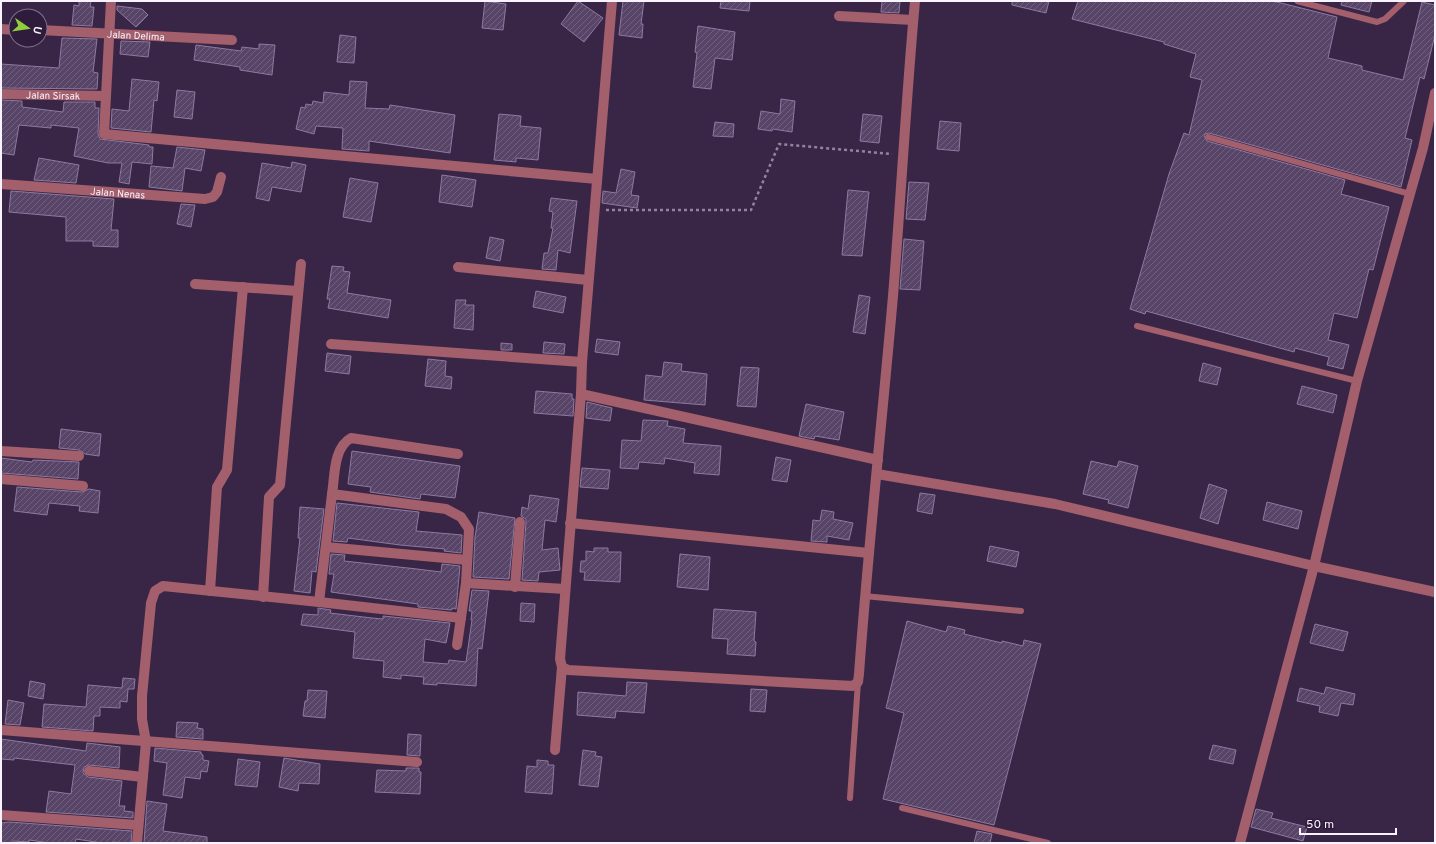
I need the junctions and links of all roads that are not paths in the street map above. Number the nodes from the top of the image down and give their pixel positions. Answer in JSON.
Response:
{"nodes":[{"id":1,"x":111,"y":1,"type":"edge"},
{"id":2,"x":612,"y":1,"type":"edge"},
{"id":3,"x":915,"y":1,"type":"edge"},
{"id":4,"x":1297,"y":1,"type":"edge"},
{"id":5,"x":1404,"y":1,"type":"edge"},
{"id":6,"x":839,"y":16,"type":"dead end"},
{"id":7,"x":913,"y":20,"type":"junction"},
{"id":8,"x":48,"y":30,"type":"edge"},
{"id":9,"x":108,"y":33,"type":"junction"},
{"id":10,"x":232,"y":40,"type":"dead end"},
{"id":11,"x":1435,"y":93,"type":"edge"},
{"id":12,"x":1,"y":94,"type":"edge"},
{"id":13,"x":106,"y":96,"type":"junction"},
{"id":14,"x":1208,"y":136,"type":"dead end"},
{"id":15,"x":220,"y":177,"type":"dead end"},
{"id":16,"x":597,"y":179,"type":"junction"},
{"id":17,"x":1,"y":184,"type":"edge"},
{"id":18,"x":1410,"y":194,"type":"junction"},
{"id":19,"x":301,"y":264,"type":"dead end"},
{"id":20,"x":458,"y":266,"type":"dead end"},
{"id":21,"x":588,"y":280,"type":"junction"},
{"id":22,"x":196,"y":284,"type":"dead end"},
{"id":23,"x":243,"y":287,"type":"junction"},
{"id":24,"x":298,"y":291,"type":"junction"},
{"id":25,"x":1137,"y":326,"type":"dead end"},
{"id":26,"x":331,"y":344,"type":"dead end"},
{"id":27,"x":582,"y":362,"type":"junction"},
{"id":28,"x":1357,"y":381,"type":"junction"},
{"id":29,"x":581,"y":394,"type":"junction"},
{"id":30,"x":1,"y":451,"type":"edge"},
{"id":31,"x":458,"y":454,"type":"dead end"},
{"id":32,"x":79,"y":456,"type":"dead end"},
{"id":33,"x":878,"y":460,"type":"junction"},
{"id":34,"x":877,"y":474,"type":"junction"},
{"id":35,"x":1,"y":479,"type":"edge"},
{"id":36,"x":83,"y":486,"type":"dead end"},
{"id":37,"x":332,"y":494,"type":"junction"},
{"id":38,"x":520,"y":522,"type":"dead end"},
{"id":39,"x":570,"y":523,"type":"junction"},
{"id":40,"x":326,"y":547,"type":"junction"},
{"id":41,"x":869,"y":553,"type":"junction"},
{"id":42,"x":467,"y":560,"type":"junction"},
{"id":43,"x":1314,"y":566,"type":"junction"},
{"id":44,"x":466,"y":583,"type":"junction"},
{"id":45,"x":515,"y":587,"type":"junction"},
{"id":46,"x":565,"y":589,"type":"junction"},
{"id":47,"x":210,"y":591,"type":"junction"},
{"id":48,"x":1435,"y":592,"type":"edge"},
{"id":49,"x":864,"y":596,"type":"junction"},
{"id":50,"x":263,"y":597,"type":"junction"},
{"id":51,"x":319,"y":602,"type":"junction"},
{"id":52,"x":1021,"y":611,"type":"dead end"},
{"id":53,"x":461,"y":618,"type":"junction"},
{"id":54,"x":457,"y":645,"type":"dead end"},
{"id":55,"x":562,"y":667,"type":"junction"},
{"id":56,"x":858,"y":682,"type":"junction"},
{"id":57,"x":1,"y":730,"type":"edge"},
{"id":58,"x":146,"y":742,"type":"junction"},
{"id":59,"x":555,"y":750,"type":"dead end"},
{"id":60,"x":417,"y":762,"type":"dead end"},
{"id":61,"x":88,"y":771,"type":"dead end"},
{"id":62,"x":143,"y":777,"type":"junction"},
{"id":63,"x":850,"y":798,"type":"dead end"},
{"id":64,"x":902,"y":808,"type":"dead end"},
{"id":65,"x":1,"y":815,"type":"edge"},
{"id":66,"x":137,"y":825,"type":"junction"},
{"id":67,"x":137,"y":843,"type":"edge"},
{"id":68,"x":1048,"y":843,"type":"edge"},
{"id":69,"x":1240,"y":843,"type":"edge"}],
"edges":[{"from":1,"to":9,"type":"street"},
{"from":2,"to":16,"type":"street"},
{"from":3,"to":7,"type":"street"},
{"from":4,"to":5,"type":"lane"},
{"from":6,"to":7,"type":"street"},
{"from":7,"to":33,"type":"street"},
{"from":8,"to":9,"type":"street","name":"Jalan Delima"},
{"from":9,"to":10,"type":"street","name":"Jalan Delima"},
{"from":9,"to":13,"type":"street"},
{"from":11,"to":18,"type":"street"},
{"from":12,"to":13,"type":"street","name":"Jalan Sirsak"},
{"from":13,"to":16,"type":"street"},
{"from":14,"to":18,"type":"lane"},
{"from":15,"to":17,"type":"street","name":"Jalan Nenas"},
{"from":16,"to":21,"type":"street"},
{"from":18,"to":28,"type":"street"},
{"from":19,"to":24,"type":"street"},
{"from":20,"to":21,"type":"street"},
{"from":21,"to":27,"type":"street"},
{"from":22,"to":23,"type":"street"},
{"from":23,"to":24,"type":"street"},
{"from":23,"to":47,"type":"street"},
{"from":24,"to":50,"type":"street"},
{"from":25,"to":28,"type":"lane"},
{"from":26,"to":27,"type":"street"},
{"from":27,"to":29,"type":"street"},
{"from":28,"to":43,"type":"street"},
{"from":29,"to":33,"type":"street"},
{"from":29,"to":39,"type":"street"},
{"from":30,"to":32,"type":"street"},
{"from":31,"to":37,"type":"street"},
{"from":33,"to":34,"type":"street"},
{"from":34,"to":41,"type":"street"},
{"from":34,"to":43,"type":"street"},
{"from":35,"to":36,"type":"street"},
{"from":37,"to":40,"type":"street"},
{"from":37,"to":42,"type":"street"},
{"from":38,"to":45,"type":"street"},
{"from":39,"to":41,"type":"street"},
{"from":39,"to":46,"type":"street"},
{"from":40,"to":42,"type":"street"},
{"from":40,"to":51,"type":"street"},
{"from":41,"to":49,"type":"street"},
{"from":42,"to":44,"type":"street"},
{"from":43,"to":48,"type":"street"},
{"from":43,"to":69,"type":"street"},
{"from":44,"to":45,"type":"street"},
{"from":44,"to":53,"type":"street"},
{"from":45,"to":46,"type":"street"},
{"from":46,"to":55,"type":"street"},
{"from":47,"to":50,"type":"street"},
{"from":47,"to":58,"type":"street"},
{"from":49,"to":52,"type":"lane"},
{"from":49,"to":56,"type":"street"},
{"from":50,"to":51,"type":"street"},
{"from":51,"to":53,"type":"street"},
{"from":53,"to":54,"type":"street"},
{"from":55,"to":56,"type":"street"},
{"from":55,"to":59,"type":"street"},
{"from":56,"to":63,"type":"lane"},
{"from":57,"to":58,"type":"street"},
{"from":58,"to":60,"type":"street"},
{"from":58,"to":62,"type":"street"},
{"from":61,"to":62,"type":"street"},
{"from":62,"to":66,"type":"street"},
{"from":64,"to":68,"type":"lane"},
{"from":65,"to":66,"type":"street"},
{"from":66,"to":67,"type":"street"}]}
